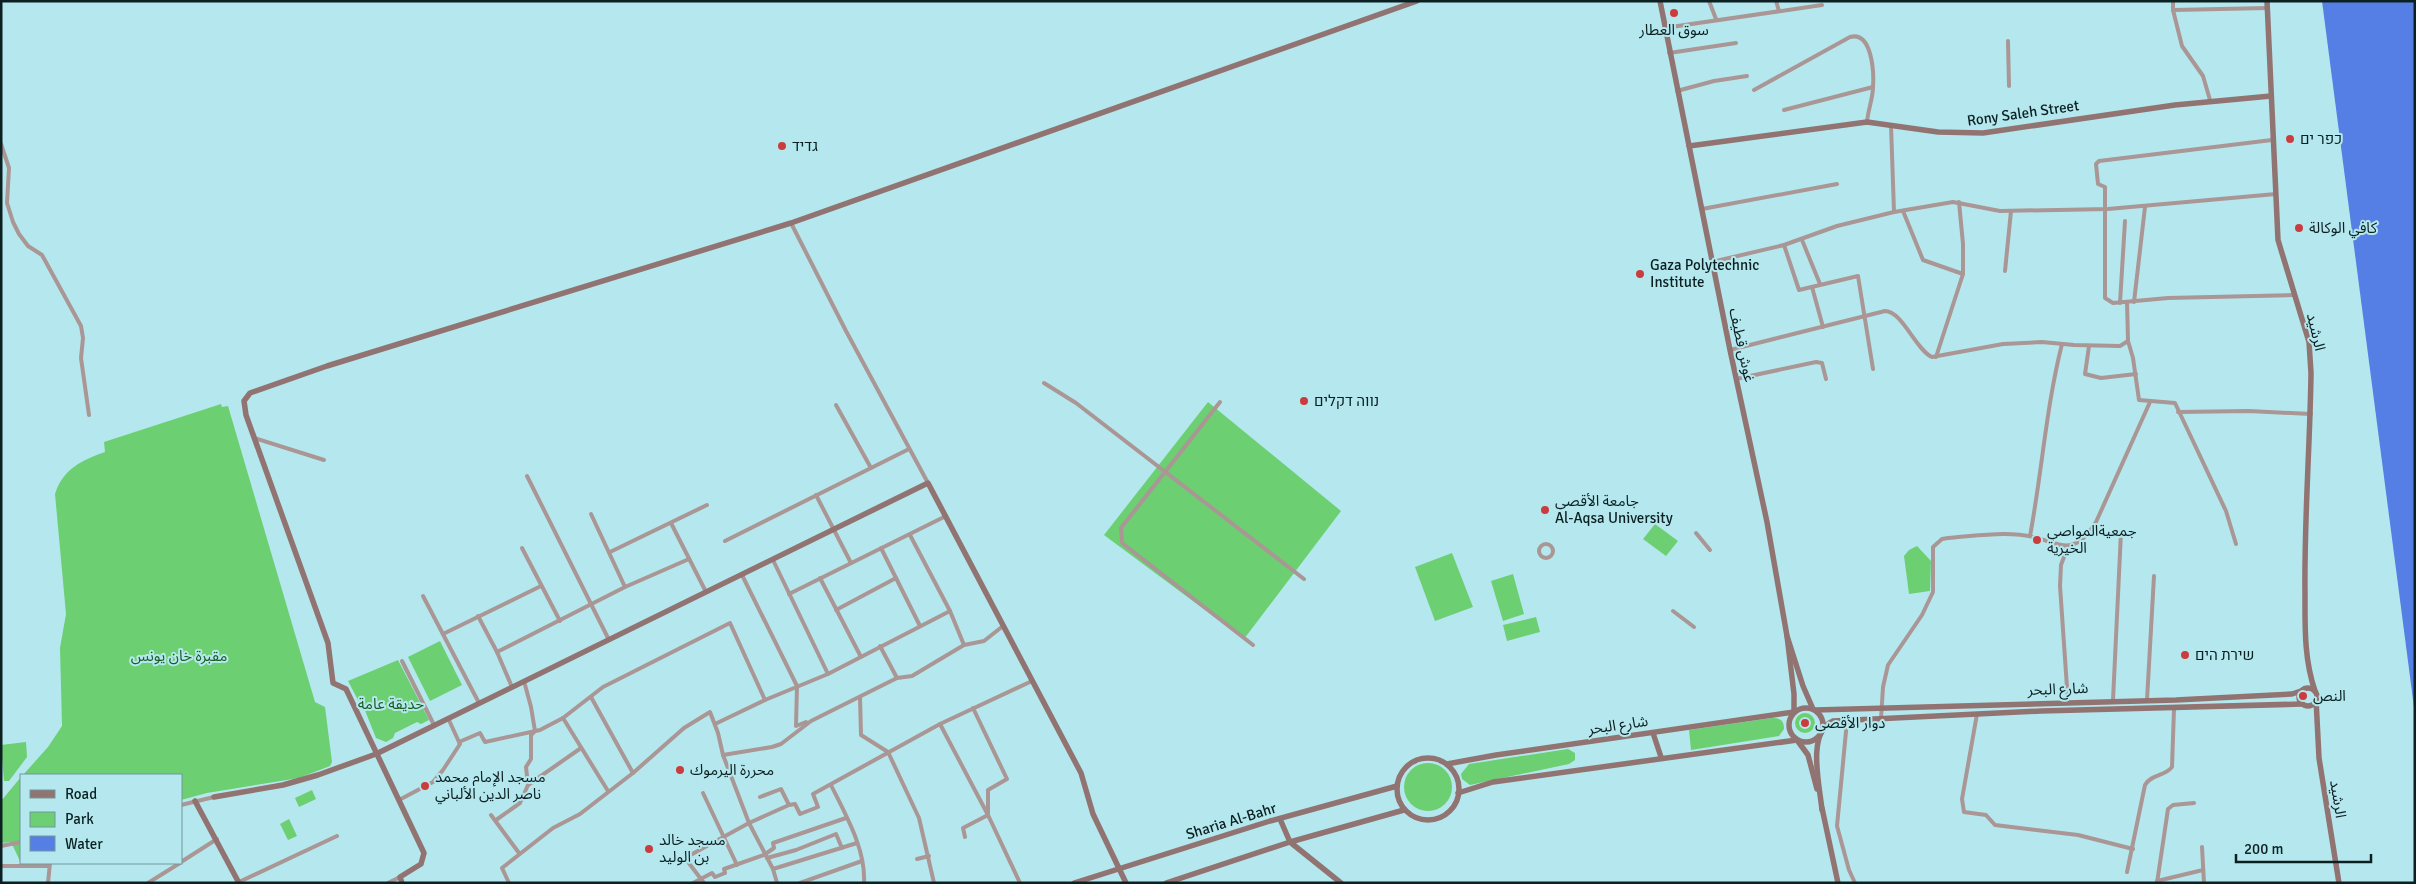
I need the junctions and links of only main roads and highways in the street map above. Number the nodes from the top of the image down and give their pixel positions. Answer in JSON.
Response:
{"nodes":[{"id":1,"x":1417,"y":1,"type":"edge"},
{"id":2,"x":1660,"y":1,"type":"edge"},
{"id":3,"x":2267,"y":1,"type":"edge"},
{"id":4,"x":2271,"y":96,"type":"junction"},
{"id":5,"x":1689,"y":146,"type":"junction"},
{"id":6,"x":1787,"y":636,"type":"junction"},
{"id":7,"x":2308,"y":670,"type":"junction"},
{"id":8,"x":2302,"y":690,"type":"junction"},
{"id":9,"x":2314,"y":691,"type":"junction"},
{"id":10,"x":2316,"y":699,"type":"junction"},
{"id":11,"x":2304,"y":705,"type":"junction"},
{"id":12,"x":1814,"y":710,"type":"junction"},
{"id":13,"x":1794,"y":712,"type":"junction"},
{"id":14,"x":2316,"y":718,"type":"junction"},
{"id":15,"x":1654,"y":733,"type":"junction"},
{"id":16,"x":1821,"y":733,"type":"junction"},
{"id":17,"x":1797,"y":740,"type":"junction"},
{"id":18,"x":376,"y":754,"type":"junction"},
{"id":19,"x":1661,"y":758,"type":"junction"},
{"id":20,"x":1446,"y":764,"type":"junction"},
{"id":21,"x":1397,"y":786,"type":"junction"},
{"id":22,"x":1458,"y":793,"type":"junction"},
{"id":23,"x":214,"y":797,"type":"road end"},
{"id":24,"x":195,"y":801,"type":"road end"},
{"id":25,"x":1404,"y":810,"type":"junction"},
{"id":26,"x":1822,"y":810,"type":"junction"},
{"id":27,"x":1280,"y":819,"type":"junction"},
{"id":28,"x":1290,"y":842,"type":"junction"},
{"id":29,"x":1120,"y":869,"type":"junction"},
{"id":30,"x":401,"y":880,"type":"edge"},
{"id":31,"x":239,"y":882,"type":"edge"},
{"id":32,"x":1074,"y":883,"type":"edge"},
{"id":33,"x":1126,"y":883,"type":"edge"},
{"id":34,"x":1166,"y":883,"type":"edge"},
{"id":35,"x":1341,"y":883,"type":"edge"},
{"id":36,"x":1838,"y":883,"type":"edge"},
{"id":37,"x":2338,"y":883,"type":"edge"}],
"edges":[{"from":1,"to":18,"type":"main road"},
{"from":2,"to":5,"type":"main road","name":"غوش قطيف"},
{"from":3,"to":4,"type":"main road","name":"الرشيد"},
{"from":4,"to":5,"type":"main road","name":"Rony Saleh Street"},
{"from":4,"to":7,"type":"main road","name":"الرشيد"},
{"from":5,"to":6,"type":"main road","name":"غوش قطيف"},
{"from":6,"to":12,"type":"main road","name":"غوش قطيف"},
{"from":6,"to":13,"type":"main road","name":"غوش قطيف"},
{"from":7,"to":8,"type":"main road","name":"الرشيد"},
{"from":7,"to":9,"type":"main road","name":"الرشيد"},
{"from":8,"to":9,"type":"main road"},
{"from":8,"to":11,"type":"main road"},
{"from":8,"to":12,"type":"main road","name":"شارع البحر"},
{"from":9,"to":10,"type":"main road"},
{"from":10,"to":11,"type":"main road"},
{"from":10,"to":14,"type":"main road","name":"الرشيد"},
{"from":11,"to":14,"type":"main road"},
{"from":11,"to":16,"type":"main road","name":"شارع البحر"},
{"from":12,"to":13,"type":"main road"},
{"from":12,"to":16,"type":"main road"},
{"from":13,"to":15,"type":"main road","name":"شارع البحر"},
{"from":13,"to":17,"type":"main road"},
{"from":14,"to":37,"type":"main road","name":"الرشيد"},
{"from":15,"to":19,"type":"main road"},
{"from":15,"to":20,"type":"main road","name":"شارع البحر"},
{"from":16,"to":17,"type":"main road"},
{"from":16,"to":26,"type":"main road"},
{"from":17,"to":19,"type":"main road"},
{"from":17,"to":26,"type":"main road"},
{"from":18,"to":23,"type":"main road"},
{"from":18,"to":29,"type":"main road"},
{"from":18,"to":30,"type":"main road"},
{"from":19,"to":22,"type":"main road"},
{"from":20,"to":21,"type":"main road"},
{"from":20,"to":22,"type":"main road"},
{"from":21,"to":25,"type":"main road"},
{"from":21,"to":27,"type":"main road","name":"Sharia Al-Bahr"},
{"from":22,"to":25,"type":"main road"},
{"from":24,"to":31,"type":"main road"},
{"from":25,"to":28,"type":"main road"},
{"from":26,"to":36,"type":"main road"},
{"from":27,"to":28,"type":"main road"},
{"from":27,"to":29,"type":"main road","name":"Sharia Al-Bahr"},
{"from":28,"to":34,"type":"main road"},
{"from":28,"to":35,"type":"main road"},
{"from":29,"to":32,"type":"main road","name":"Sharia Al-Bahr"},
{"from":29,"to":33,"type":"main road"}]}
